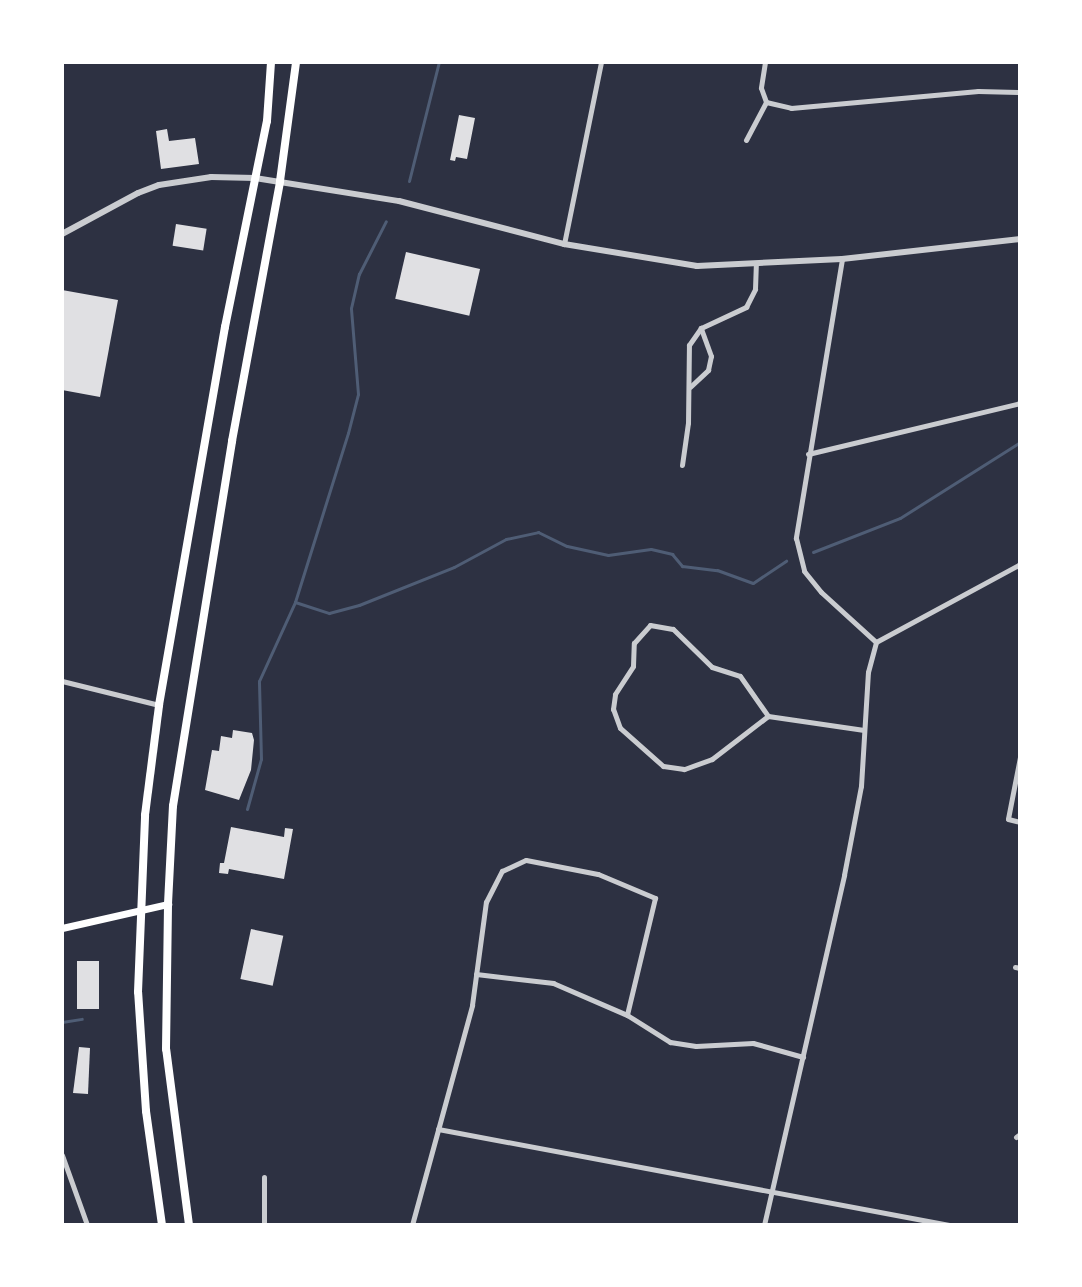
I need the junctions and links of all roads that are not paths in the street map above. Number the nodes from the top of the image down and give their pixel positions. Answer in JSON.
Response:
{"nodes":[{"id":1,"x":271,"y":62,"type":"edge"},
{"id":2,"x":296,"y":62,"type":"edge"},
{"id":3,"x":601,"y":62,"type":"edge"},
{"id":4,"x":765,"y":62,"type":"edge"},
{"id":5,"x":1020,"y":92,"type":"edge"},
{"id":6,"x":766,"y":102,"type":"junction"},
{"id":7,"x":746,"y":140,"type":"dead end"},
{"id":8,"x":255,"y":178,"type":"junction"},
{"id":9,"x":280,"y":181,"type":"junction"},
{"id":10,"x":62,"y":234,"type":"edge"},
{"id":11,"x":1020,"y":239,"type":"edge"},
{"id":12,"x":564,"y":244,"type":"junction"},
{"id":13,"x":842,"y":259,"type":"junction"},
{"id":14,"x":756,"y":265,"type":"junction"},
{"id":15,"x":701,"y":328,"type":"junction"},
{"id":16,"x":690,"y":387,"type":"junction"},
{"id":17,"x":1020,"y":403,"type":"edge"},
{"id":18,"x":808,"y":454,"type":"junction"},
{"id":19,"x":682,"y":465,"type":"dead end"},
{"id":20,"x":1020,"y":564,"type":"edge"},
{"id":21,"x":876,"y":642,"type":"junction"},
{"id":22,"x":62,"y":681,"type":"edge"},
{"id":23,"x":159,"y":705,"type":"junction"},
{"id":24,"x":768,"y":716,"type":"junction"},
{"id":25,"x":864,"y":730,"type":"junction"},
{"id":26,"x":1020,"y":757,"type":"edge"},
{"id":27,"x":1020,"y":822,"type":"edge"},
{"id":28,"x":168,"y":904,"type":"junction"},
{"id":29,"x":139,"y":909,"type":"junction"},
{"id":30,"x":62,"y":928,"type":"edge"},
{"id":31,"x":476,"y":974,"type":"junction"},
{"id":32,"x":627,"y":1015,"type":"junction"},
{"id":33,"x":803,"y":1057,"type":"junction"},
{"id":34,"x":438,"y":1129,"type":"junction"},
{"id":35,"x":62,"y":1155,"type":"edge"},
{"id":36,"x":264,"y":1177,"type":"dead end"},
{"id":37,"x":772,"y":1190,"type":"junction"},
{"id":38,"x":87,"y":1225,"type":"edge"},
{"id":39,"x":162,"y":1225,"type":"edge"},
{"id":40,"x":189,"y":1225,"type":"edge"},
{"id":41,"x":264,"y":1225,"type":"edge"},
{"id":42,"x":412,"y":1225,"type":"edge"},
{"id":43,"x":764,"y":1225,"type":"edge"},
{"id":44,"x":949,"y":1225,"type":"edge"}],
"edges":[{"from":1,"to":8,"type":"main road"},
{"from":2,"to":9,"type":"main road"},
{"from":3,"to":12,"type":"street"},
{"from":4,"to":6,"type":"street"},
{"from":5,"to":6,"type":"street"},
{"from":6,"to":7,"type":"street"},
{"from":8,"to":9,"type":"street"},
{"from":8,"to":10,"type":"street"},
{"from":8,"to":23,"type":"main road"},
{"from":9,"to":12,"type":"street"},
{"from":9,"to":28,"type":"main road"},
{"from":11,"to":13,"type":"street"},
{"from":12,"to":14,"type":"street"},
{"from":13,"to":14,"type":"street"},
{"from":13,"to":18,"type":"street"},
{"from":14,"to":15,"type":"street"},
{"from":15,"to":16,"type":"street"},
{"from":15,"to":16,"type":"street"},
{"from":16,"to":19,"type":"street"},
{"from":17,"to":18,"type":"street"},
{"from":18,"to":21,"type":"street"},
{"from":20,"to":21,"type":"street"},
{"from":21,"to":25,"type":"street"},
{"from":22,"to":23,"type":"street"},
{"from":23,"to":29,"type":"main road"},
{"from":24,"to":24,"type":"street"},
{"from":24,"to":25,"type":"street"},
{"from":25,"to":33,"type":"street"},
{"from":26,"to":27,"type":"street"},
{"from":28,"to":29,"type":"main road"},
{"from":28,"to":40,"type":"main road"},
{"from":29,"to":30,"type":"main road"},
{"from":29,"to":39,"type":"main road"},
{"from":31,"to":32,"type":"street"},
{"from":31,"to":32,"type":"street"},
{"from":31,"to":34,"type":"street"},
{"from":32,"to":33,"type":"street"},
{"from":33,"to":37,"type":"street"},
{"from":34,"to":37,"type":"street"},
{"from":34,"to":42,"type":"street"},
{"from":35,"to":38,"type":"street"},
{"from":36,"to":41,"type":"street"},
{"from":37,"to":43,"type":"street"},
{"from":37,"to":44,"type":"street"}]}
